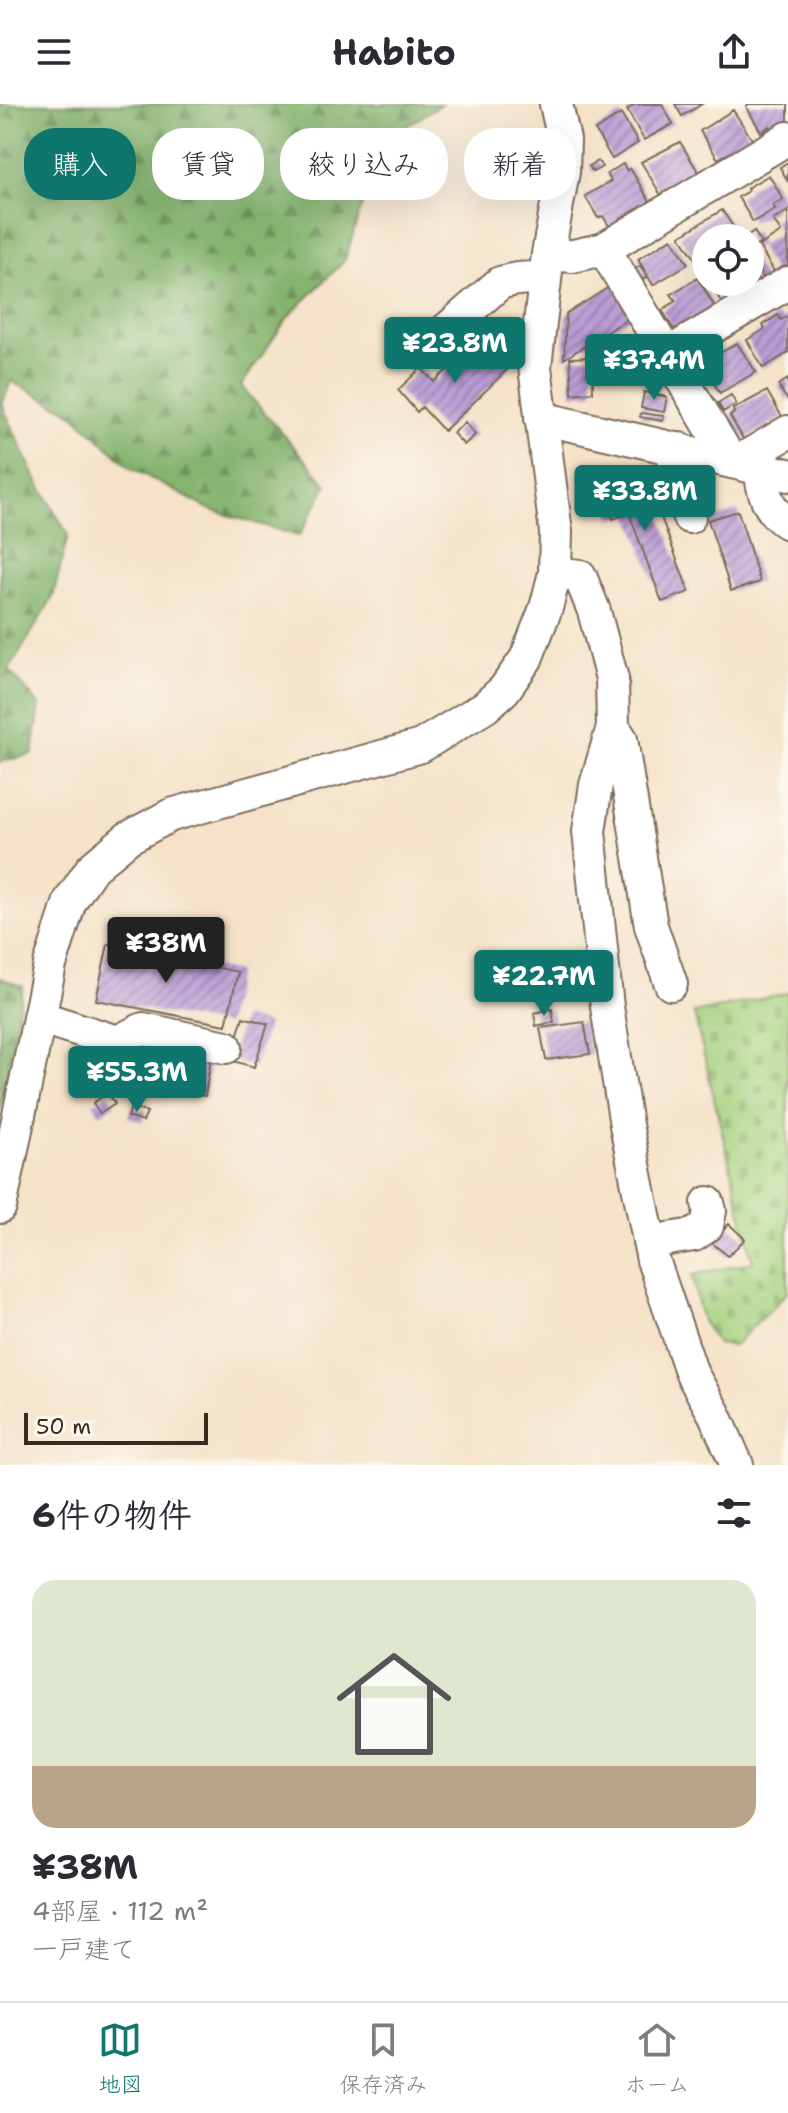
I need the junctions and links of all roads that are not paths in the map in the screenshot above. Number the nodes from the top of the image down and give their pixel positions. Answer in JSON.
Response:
{"nodes":[{"id":1,"x":567,"y":108,"type":"edge"},
{"id":2,"x":788,"y":138,"type":"edge"},
{"id":3,"x":604,"y":249,"type":"junction"},
{"id":4,"x":546,"y":266,"type":"junction"},
{"id":5,"x":788,"y":283,"type":"edge"},
{"id":6,"x":422,"y":351,"type":"dead end"},
{"id":7,"x":667,"y":354,"type":"junction"},
{"id":8,"x":541,"y":418,"type":"junction"},
{"id":9,"x":788,"y":432,"type":"edge"},
{"id":10,"x":679,"y":449,"type":"junction"},
{"id":11,"x":754,"y":467,"type":"edge"},
{"id":12,"x":689,"y":517,"type":"dead end"},
{"id":13,"x":788,"y":523,"type":"edge"},
{"id":14,"x":555,"y":573,"type":"junction"},
{"id":15,"x":613,"y":727,"type":"junction"},
{"id":16,"x":671,"y":984,"type":"dead end"},
{"id":17,"x":39,"y":1017,"type":"junction"},
{"id":18,"x":226,"y":1047,"type":"dead end"},
{"id":19,"x":708,"y":1203,"type":"dead end"},
{"id":20,"x":0,"y":1207,"type":"edge"},
{"id":21,"x":649,"y":1242,"type":"junction"},
{"id":22,"x":737,"y":1465,"type":"edge"}],
"edges":[{"from":1,"to":4,"type":"street"},
{"from":2,"to":3,"type":"street"},
{"from":3,"to":4,"type":"street"},
{"from":3,"to":7,"type":"street"},
{"from":4,"to":6,"type":"street"},
{"from":4,"to":8,"type":"street"},
{"from":5,"to":7,"type":"street"},
{"from":7,"to":11,"type":"street"},
{"from":8,"to":10,"type":"street"},
{"from":8,"to":14,"type":"street"},
{"from":9,"to":11,"type":"street"},
{"from":10,"to":11,"type":"street"},
{"from":10,"to":12,"type":"street"},
{"from":11,"to":13,"type":"street"},
{"from":14,"to":15,"type":"street"},
{"from":14,"to":17,"type":"street"},
{"from":15,"to":16,"type":"street"},
{"from":15,"to":21,"type":"street"},
{"from":17,"to":18,"type":"street"},
{"from":17,"to":20,"type":"street"},
{"from":19,"to":21,"type":"street"},
{"from":21,"to":22,"type":"street"}]}
